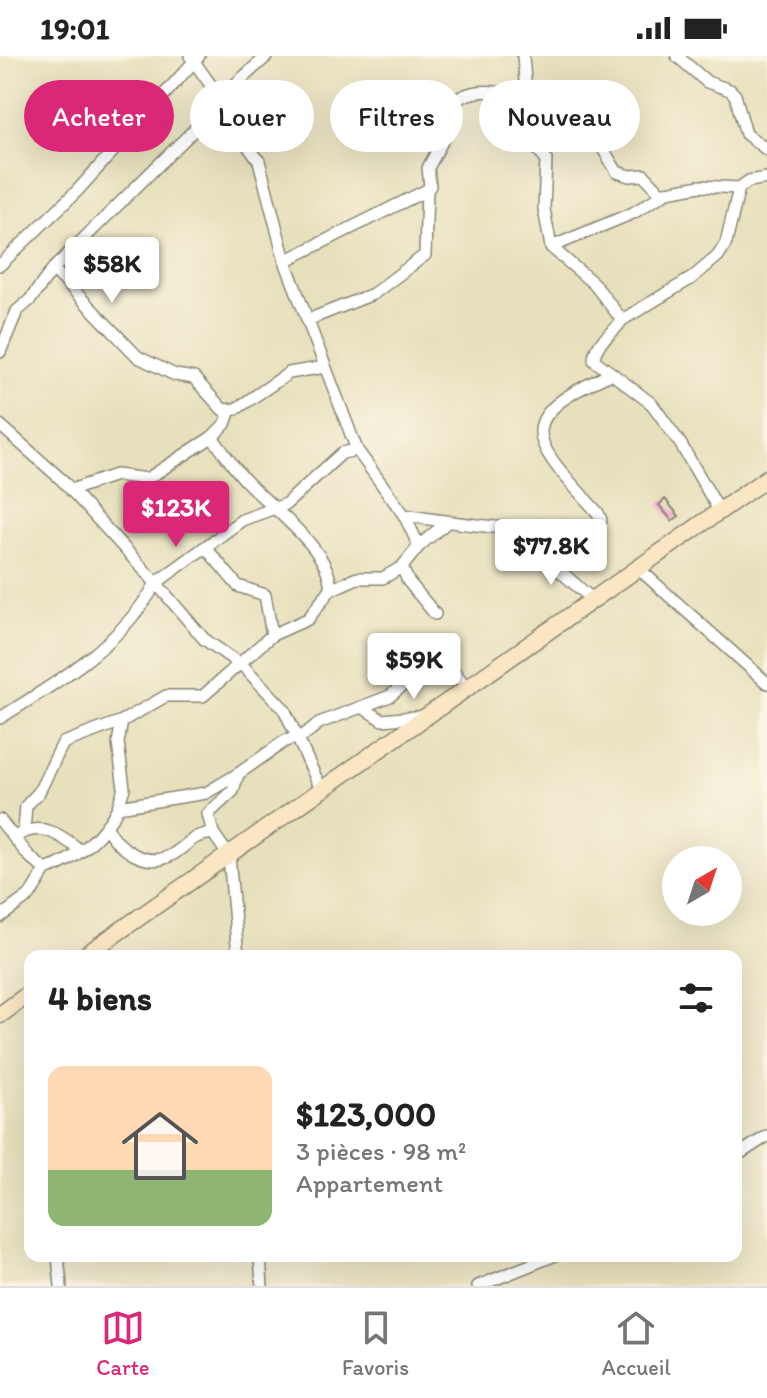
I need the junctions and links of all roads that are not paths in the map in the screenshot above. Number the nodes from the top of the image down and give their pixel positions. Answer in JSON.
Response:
{"nodes":[{"id":1,"x":267,"y":56,"type":"edge"},
{"id":2,"x":523,"y":56,"type":"edge"},
{"id":3,"x":677,"y":56,"type":"edge"},
{"id":4,"x":195,"y":58,"type":"edge"},
{"id":5,"x":207,"y":80,"type":"edge"},
{"id":6,"x":243,"y":80,"type":"edge"},
{"id":7,"x":525,"y":80,"type":"edge"},
{"id":8,"x":479,"y":91,"type":"edge"},
{"id":9,"x":190,"y":134,"type":"edge"},
{"id":10,"x":767,"y":150,"type":"edge"},
{"id":11,"x":253,"y":152,"type":"edge"},
{"id":12,"x":540,"y":152,"type":"edge"},
{"id":13,"x":605,"y":152,"type":"edge"},
{"id":14,"x":767,"y":178,"type":"edge"},
{"id":15,"x":739,"y":188,"type":"junction"},
{"id":16,"x":427,"y":190,"type":"junction"},
{"id":17,"x":667,"y":192,"type":"junction"},
{"id":18,"x":551,"y":247,"type":"junction"},
{"id":19,"x":285,"y":261,"type":"junction"},
{"id":20,"x":0,"y":265,"type":"edge"},
{"id":21,"x":53,"y":269,"type":"junction"},
{"id":22,"x":310,"y":319,"type":"junction"},
{"id":23,"x":622,"y":320,"type":"junction"},
{"id":24,"x":0,"y":352,"type":"edge"},
{"id":25,"x":325,"y":367,"type":"junction"},
{"id":26,"x":611,"y":374,"type":"junction"},
{"id":27,"x":230,"y":410,"type":"junction"},
{"id":28,"x":0,"y":425,"type":"edge"},
{"id":29,"x":212,"y":437,"type":"junction"},
{"id":30,"x":357,"y":450,"type":"junction"},
{"id":31,"x":767,"y":478,"type":"edge"},
{"id":32,"x":71,"y":490,"type":"junction"},
{"id":33,"x":274,"y":509,"type":"junction"},
{"id":34,"x":720,"y":512,"type":"junction"},
{"id":35,"x":404,"y":515,"type":"junction"},
{"id":36,"x":445,"y":524,"type":"junction"},
{"id":37,"x":419,"y":546,"type":"junction"},
{"id":38,"x":206,"y":548,"type":"junction"},
{"id":39,"x":552,"y":548,"type":"junction"},
{"id":40,"x":402,"y":567,"type":"junction"},
{"id":41,"x":639,"y":569,"type":"junction"},
{"id":42,"x":156,"y":583,"type":"junction"},
{"id":43,"x":330,"y":590,"type":"junction"},
{"id":44,"x":593,"y":600,"type":"junction"},
{"id":45,"x":435,"y":614,"type":"dead end"},
{"id":46,"x":272,"y":635,"type":"junction"},
{"id":47,"x":239,"y":663,"type":"junction"},
{"id":48,"x":767,"y":683,"type":"edge"},
{"id":49,"x":466,"y":687,"type":"junction"},
{"id":50,"x":362,"y":707,"type":"junction"},
{"id":51,"x":427,"y":716,"type":"junction"},
{"id":52,"x":0,"y":718,"type":"edge"},
{"id":53,"x":122,"y":721,"type":"junction"},
{"id":54,"x":294,"y":737,"type":"junction"},
{"id":55,"x":238,"y":774,"type":"junction"},
{"id":56,"x":322,"y":791,"type":"junction"},
{"id":57,"x":118,"y":807,"type":"junction"},
{"id":58,"x":0,"y":820,"type":"edge"},
{"id":59,"x":106,"y":826,"type":"junction"},
{"id":60,"x":20,"y":833,"type":"junction"},
{"id":61,"x":213,"y":833,"type":"junction"},
{"id":62,"x":81,"y":851,"type":"junction"},
{"id":63,"x":229,"y":856,"type":"junction"},
{"id":64,"x":45,"y":870,"type":"junction"},
{"id":65,"x":0,"y":917,"type":"edge"},
{"id":66,"x":93,"y":950,"type":"edge"},
{"id":67,"x":237,"y":950,"type":"edge"},
{"id":68,"x":24,"y":997,"type":"edge"},
{"id":69,"x":0,"y":1015,"type":"edge"},
{"id":70,"x":767,"y":1136,"type":"edge"},
{"id":71,"x":742,"y":1152,"type":"edge"},
{"id":72,"x":59,"y":1262,"type":"edge"},
{"id":73,"x":260,"y":1262,"type":"edge"},
{"id":74,"x":538,"y":1262,"type":"edge"},
{"id":75,"x":61,"y":1286,"type":"edge"},
{"id":76,"x":262,"y":1286,"type":"edge"},
{"id":77,"x":478,"y":1286,"type":"edge"}],
"edges":[{"from":1,"to":6,"type":"street"},
{"from":2,"to":7,"type":"street"},
{"from":3,"to":10,"type":"street"},
{"from":4,"to":5,"type":"street"},
{"from":4,"to":20,"type":"street"},
{"from":8,"to":16,"type":"street"},
{"from":9,"to":21,"type":"street"},
{"from":11,"to":19,"type":"street"},
{"from":12,"to":18,"type":"street"},
{"from":13,"to":17,"type":"street"},
{"from":14,"to":15,"type":"street"},
{"from":15,"to":17,"type":"street"},
{"from":15,"to":23,"type":"street"},
{"from":16,"to":19,"type":"street"},
{"from":16,"to":22,"type":"street"},
{"from":17,"to":18,"type":"street"},
{"from":18,"to":23,"type":"street"},
{"from":19,"to":22,"type":"street"},
{"from":21,"to":24,"type":"street"},
{"from":21,"to":27,"type":"street"},
{"from":22,"to":25,"type":"street"},
{"from":23,"to":26,"type":"street"},
{"from":25,"to":27,"type":"street"},
{"from":25,"to":30,"type":"street"},
{"from":26,"to":34,"type":"street"},
{"from":26,"to":39,"type":"street"},
{"from":27,"to":29,"type":"street"},
{"from":28,"to":32,"type":"street"},
{"from":29,"to":32,"type":"street"},
{"from":29,"to":33,"type":"street"},
{"from":30,"to":33,"type":"street"},
{"from":30,"to":35,"type":"street"},
{"from":31,"to":34,"type":"main road"},
{"from":32,"to":42,"type":"street"},
{"from":33,"to":38,"type":"street"},
{"from":33,"to":43,"type":"street"},
{"from":34,"to":41,"type":"main road"},
{"from":35,"to":36,"type":"street"},
{"from":35,"to":37,"type":"street"},
{"from":36,"to":37,"type":"street"},
{"from":36,"to":39,"type":"street"},
{"from":37,"to":40,"type":"street"},
{"from":38,"to":42,"type":"street"},
{"from":38,"to":46,"type":"street"},
{"from":39,"to":44,"type":"street"},
{"from":40,"to":43,"type":"street"},
{"from":40,"to":45,"type":"street"},
{"from":41,"to":44,"type":"main road"},
{"from":41,"to":48,"type":"street"},
{"from":42,"to":47,"type":"street"},
{"from":42,"to":52,"type":"street"},
{"from":43,"to":46,"type":"street"},
{"from":44,"to":49,"type":"main road"},
{"from":46,"to":47,"type":"street"},
{"from":47,"to":53,"type":"street"},
{"from":47,"to":54,"type":"street"},
{"from":49,"to":50,"type":"street"},
{"from":49,"to":51,"type":"main road"},
{"from":50,"to":51,"type":"street"},
{"from":50,"to":54,"type":"street"},
{"from":51,"to":56,"type":"main road"},
{"from":53,"to":57,"type":"street"},
{"from":53,"to":60,"type":"street"},
{"from":54,"to":55,"type":"street"},
{"from":54,"to":56,"type":"street"},
{"from":55,"to":57,"type":"street"},
{"from":55,"to":61,"type":"street"},
{"from":56,"to":63,"type":"main road"},
{"from":57,"to":59,"type":"street"},
{"from":58,"to":60,"type":"street"},
{"from":59,"to":61,"type":"street"},
{"from":59,"to":62,"type":"street"},
{"from":60,"to":62,"type":"street"},
{"from":60,"to":64,"type":"street"},
{"from":61,"to":63,"type":"street"},
{"from":62,"to":64,"type":"street"},
{"from":63,"to":66,"type":"main road"},
{"from":63,"to":67,"type":"street"},
{"from":64,"to":65,"type":"street"},
{"from":68,"to":69,"type":"main road"},
{"from":70,"to":71,"type":"street"},
{"from":72,"to":75,"type":"street"},
{"from":73,"to":76,"type":"street"},
{"from":74,"to":77,"type":"street"}]}
